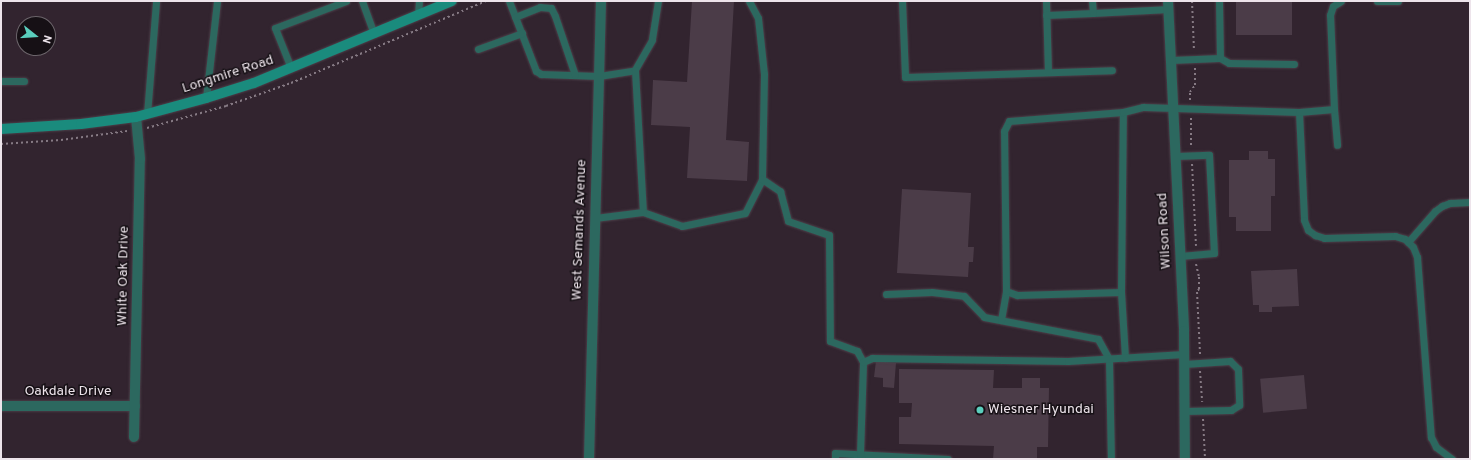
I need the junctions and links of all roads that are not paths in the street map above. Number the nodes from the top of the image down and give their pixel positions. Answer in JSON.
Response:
{"nodes":[{"id":1,"x":156,"y":1,"type":"edge"},
{"id":2,"x":217,"y":1,"type":"edge"},
{"id":3,"x":346,"y":1,"type":"edge"},
{"id":4,"x":362,"y":1,"type":"edge"},
{"id":5,"x":419,"y":1,"type":"edge"},
{"id":6,"x":452,"y":1,"type":"edge"},
{"id":7,"x":509,"y":1,"type":"edge"},
{"id":8,"x":600,"y":1,"type":"edge"},
{"id":9,"x":658,"y":1,"type":"edge"},
{"id":10,"x":749,"y":1,"type":"edge"},
{"id":11,"x":902,"y":1,"type":"edge"},
{"id":12,"x":1046,"y":1,"type":"edge"},
{"id":13,"x":1092,"y":1,"type":"edge"},
{"id":14,"x":1219,"y":1,"type":"edge"},
{"id":15,"x":1341,"y":1,"type":"edge"},
{"id":16,"x":1377,"y":1,"type":"edge"},
{"id":17,"x":1398,"y":1,"type":"edge"},
{"id":18,"x":1169,"y":5,"type":"edge"},
{"id":19,"x":1093,"y":13,"type":"junction"},
{"id":20,"x":418,"y":15,"type":"junction"},
{"id":21,"x":1046,"y":15,"type":"junction"},
{"id":22,"x":516,"y":17,"type":"junction"},
{"id":23,"x":522,"y":33,"type":"junction"},
{"id":24,"x":374,"y":34,"type":"junction"},
{"id":25,"x":478,"y":50,"type":"dead end"},
{"id":26,"x":1220,"y":58,"type":"junction"},
{"id":27,"x":1171,"y":60,"type":"junction"},
{"id":28,"x":1294,"y":64,"type":"dead end"},
{"id":29,"x":291,"y":68,"type":"junction"},
{"id":30,"x":634,"y":70,"type":"junction"},
{"id":31,"x":1112,"y":70,"type":"dead end"},
{"id":32,"x":1048,"y":72,"type":"junction"},
{"id":33,"x":575,"y":75,"type":"junction"},
{"id":34,"x":599,"y":76,"type":"junction"},
{"id":35,"x":1,"y":81,"type":"edge"},
{"id":36,"x":24,"y":82,"type":"dead end"},
{"id":37,"x":206,"y":98,"type":"junction"},
{"id":38,"x":1173,"y":107,"type":"junction"},
{"id":39,"x":1334,"y":109,"type":"junction"},
{"id":40,"x":1123,"y":112,"type":"junction"},
{"id":41,"x":1299,"y":112,"type":"junction"},
{"id":42,"x":147,"y":114,"type":"junction"},
{"id":43,"x":136,"y":117,"type":"junction"},
{"id":44,"x":1,"y":129,"type":"edge"},
{"id":45,"x":1337,"y":145,"type":"dead end"},
{"id":46,"x":1176,"y":156,"type":"junction"},
{"id":47,"x":762,"y":179,"type":"junction"},
{"id":48,"x":1470,"y":202,"type":"edge"},
{"id":49,"x":643,"y":212,"type":"junction"},
{"id":50,"x":595,"y":218,"type":"junction"},
{"id":51,"x":1408,"y":242,"type":"junction"},
{"id":52,"x":1180,"y":256,"type":"junction"},
{"id":53,"x":1006,"y":290,"type":"junction"},
{"id":54,"x":1121,"y":292,"type":"junction"},
{"id":55,"x":886,"y":294,"type":"dead end"},
{"id":56,"x":1001,"y":320,"type":"junction"},
{"id":57,"x":1125,"y":358,"type":"junction"},
{"id":58,"x":1109,"y":359,"type":"junction"},
{"id":59,"x":1184,"y":359,"type":"junction"},
{"id":60,"x":863,"y":362,"type":"junction"},
{"id":61,"x":1,"y":406,"type":"edge"},
{"id":62,"x":135,"y":406,"type":"junction"},
{"id":63,"x":1185,"y":411,"type":"junction"},
{"id":64,"x":134,"y":437,"type":"dead end"},
{"id":65,"x":861,"y":457,"type":"edge"},
{"id":66,"x":589,"y":459,"type":"edge"},
{"id":67,"x":835,"y":459,"type":"edge"},
{"id":68,"x":948,"y":459,"type":"edge"},
{"id":69,"x":1111,"y":459,"type":"edge"},
{"id":70,"x":1186,"y":459,"type":"edge"},
{"id":71,"x":1452,"y":459,"type":"edge"}],
"edges":[{"from":1,"to":42,"type":"lane"},
{"from":2,"to":37,"type":"lane"},
{"from":3,"to":29,"type":"lane"},
{"from":4,"to":24,"type":"lane"},
{"from":5,"to":20,"type":"lane"},
{"from":6,"to":20,"type":"main road","name":"Longmire Road"},
{"from":7,"to":22,"type":"lane"},
{"from":8,"to":34,"type":"street","name":"West Semands Avenue"},
{"from":9,"to":30,"type":"lane"},
{"from":10,"to":47,"type":"lane"},
{"from":11,"to":32,"type":"lane"},
{"from":12,"to":21,"type":"lane"},
{"from":13,"to":19,"type":"lane"},
{"from":14,"to":26,"type":"lane"},
{"from":15,"to":39,"type":"lane"},
{"from":16,"to":17,"type":"lane"},
{"from":18,"to":19,"type":"lane"},
{"from":18,"to":27,"type":"street","name":"Wilson Road"},
{"from":19,"to":21,"type":"lane"},
{"from":20,"to":24,"type":"main road","name":"Longmire Road"},
{"from":21,"to":32,"type":"lane"},
{"from":22,"to":23,"type":"lane"},
{"from":22,"to":33,"type":"lane"},
{"from":23,"to":25,"type":"lane"},
{"from":23,"to":33,"type":"lane"},
{"from":24,"to":29,"type":"main road","name":"Longmire Road"},
{"from":26,"to":27,"type":"lane"},
{"from":26,"to":28,"type":"lane"},
{"from":27,"to":38,"type":"street","name":"Wilson Road"},
{"from":29,"to":37,"type":"main road","name":"Longmire Road"},
{"from":30,"to":34,"type":"lane"},
{"from":30,"to":49,"type":"lane"},
{"from":31,"to":32,"type":"lane"},
{"from":33,"to":34,"type":"lane"},
{"from":34,"to":50,"type":"street","name":"West Semands Avenue"},
{"from":35,"to":36,"type":"lane"},
{"from":37,"to":42,"type":"main road","name":"Longmire Road"},
{"from":38,"to":40,"type":"lane"},
{"from":38,"to":41,"type":"lane"},
{"from":38,"to":46,"type":"street","name":"Wilson Road"},
{"from":39,"to":41,"type":"lane"},
{"from":39,"to":45,"type":"lane"},
{"from":40,"to":53,"type":"lane"},
{"from":40,"to":54,"type":"lane"},
{"from":41,"to":51,"type":"lane"},
{"from":42,"to":43,"type":"main road","name":"Longmire Road"},
{"from":43,"to":44,"type":"main road","name":"Longmire Road"},
{"from":43,"to":62,"type":"street","name":"White Oak Drive"},
{"from":46,"to":52,"type":"street","name":"Wilson Road"},
{"from":46,"to":52,"type":"lane"},
{"from":47,"to":49,"type":"lane"},
{"from":47,"to":60,"type":"lane"},
{"from":48,"to":51,"type":"lane"},
{"from":49,"to":50,"type":"lane"},
{"from":50,"to":66,"type":"street","name":"West Semands Avenue"},
{"from":51,"to":71,"type":"lane"},
{"from":52,"to":59,"type":"street","name":"Wilson Road"},
{"from":53,"to":54,"type":"lane"},
{"from":53,"to":56,"type":"lane"},
{"from":54,"to":57,"type":"lane"},
{"from":55,"to":56,"type":"lane"},
{"from":56,"to":58,"type":"lane"},
{"from":57,"to":58,"type":"lane"},
{"from":57,"to":59,"type":"lane"},
{"from":58,"to":60,"type":"lane"},
{"from":58,"to":69,"type":"lane"},
{"from":59,"to":63,"type":"street","name":"Wilson Road"},
{"from":59,"to":63,"type":"lane"},
{"from":60,"to":65,"type":"lane"},
{"from":61,"to":62,"type":"street","name":"Oakdale Drive"},
{"from":62,"to":64,"type":"street","name":"White Oak Drive"},
{"from":63,"to":70,"type":"street","name":"Wilson Road"},
{"from":65,"to":67,"type":"lane"},
{"from":65,"to":68,"type":"lane"}]}
